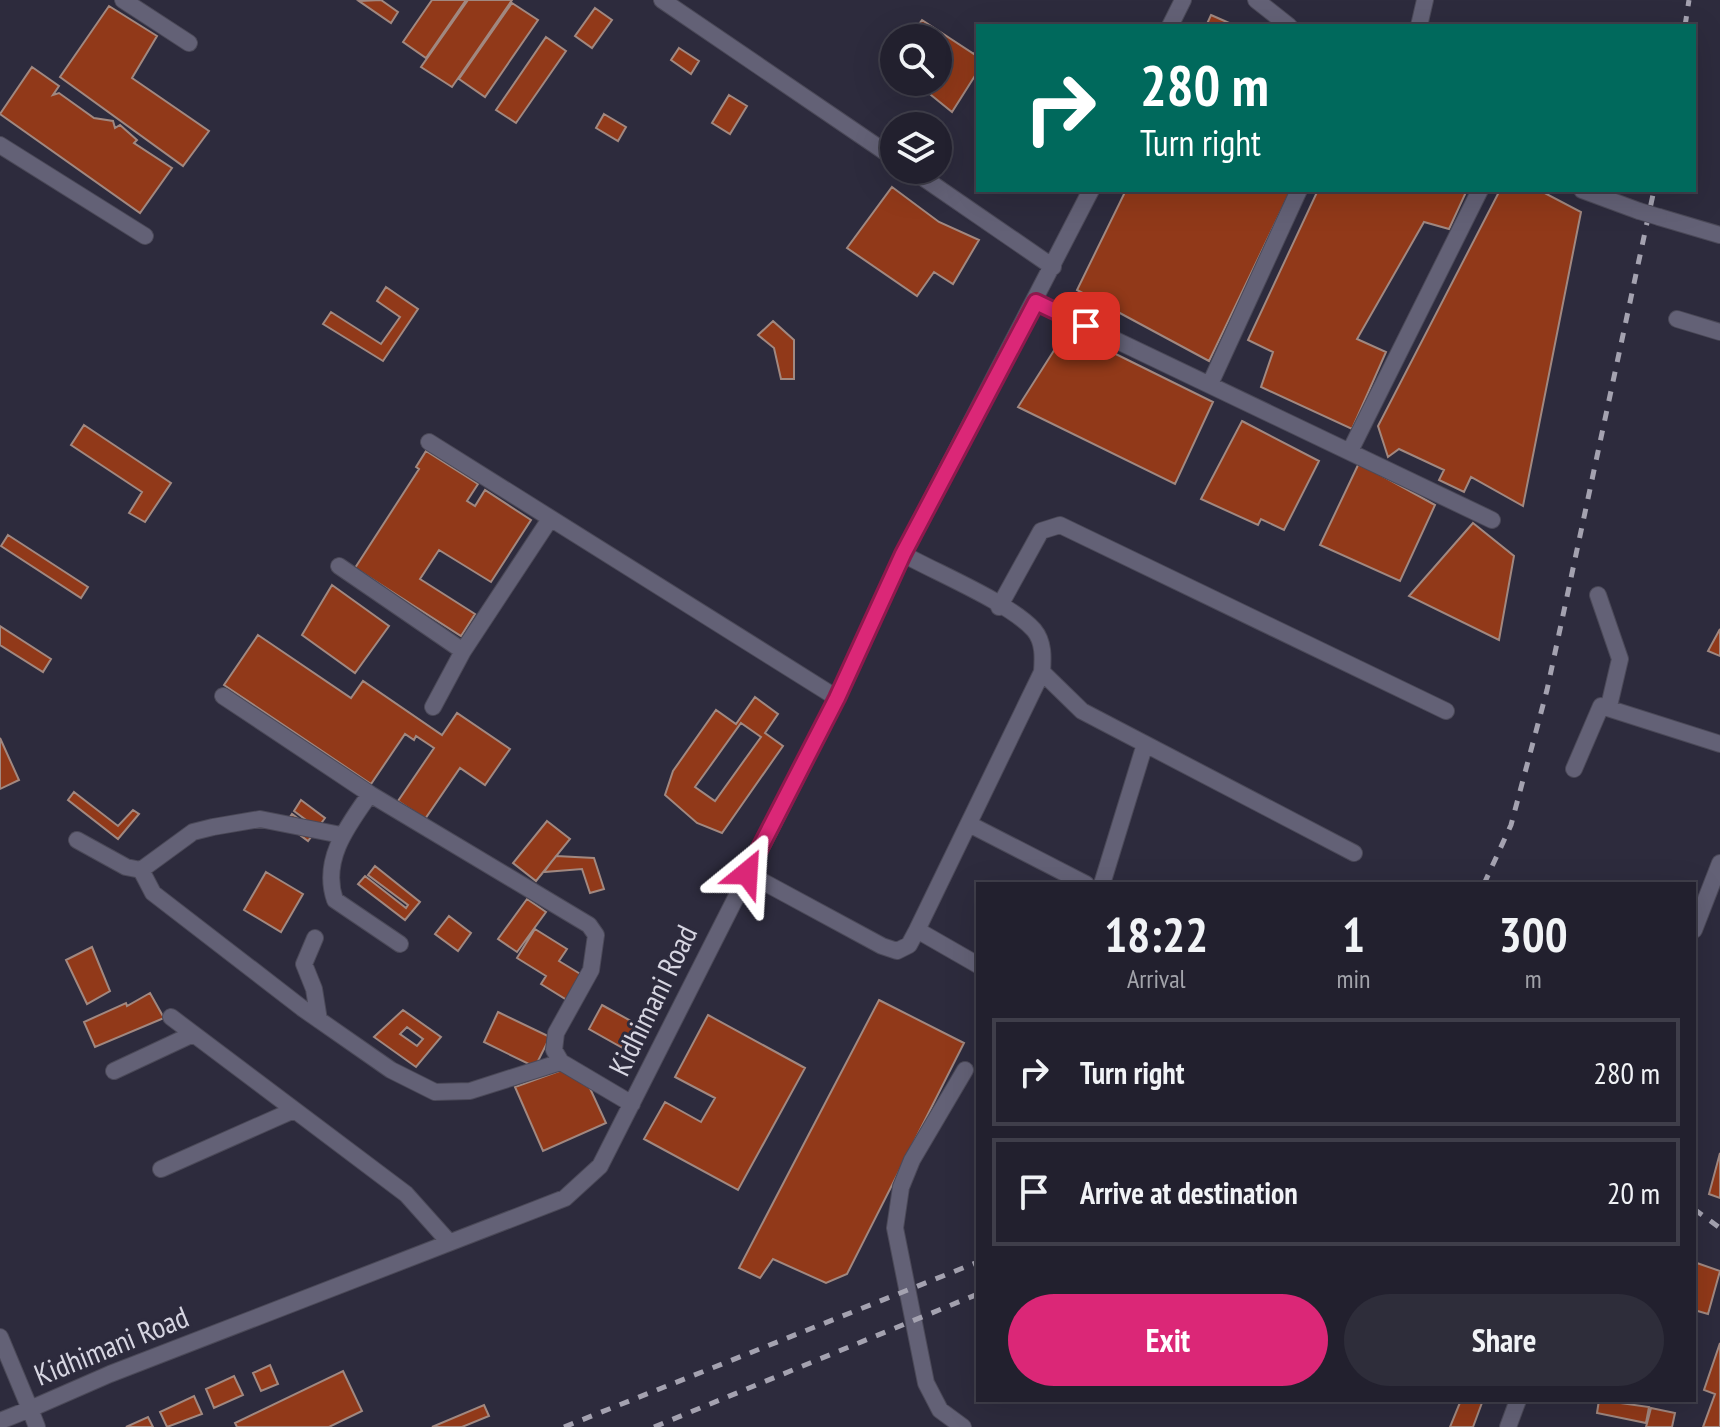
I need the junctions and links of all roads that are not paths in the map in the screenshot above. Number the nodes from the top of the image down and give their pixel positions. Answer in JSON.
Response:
{"nodes":[{"id":1,"x":123,"y":0,"type":"edge"},
{"id":2,"x":662,"y":0,"type":"edge"},
{"id":3,"x":1183,"y":0,"type":"edge"},
{"id":4,"x":1256,"y":0,"type":"edge"},
{"id":5,"x":1425,"y":0,"type":"edge"},
{"id":6,"x":1171,"y":24,"type":"edge"},
{"id":7,"x":1286,"y":24,"type":"edge"},
{"id":8,"x":1419,"y":24,"type":"edge"},
{"id":9,"x":189,"y":43,"type":"dead end"},
{"id":10,"x":0,"y":145,"type":"edge"},
{"id":11,"x":880,"y":148,"type":"edge"},
{"id":12,"x":932,"y":184,"type":"edge"},
{"id":13,"x":1090,"y":192,"type":"edge"},
{"id":14,"x":1298,"y":192,"type":"edge"},
{"id":15,"x":1479,"y":192,"type":"edge"},
{"id":16,"x":1587,"y":192,"type":"edge"},
{"id":17,"x":1720,"y":235,"type":"edge"},
{"id":18,"x":145,"y":236,"type":"dead end"},
{"id":19,"x":1053,"y":267,"type":"junction"},
{"id":20,"x":1036,"y":302,"type":"junction"},
{"id":21,"x":1677,"y":319,"type":"dead end"},
{"id":22,"x":1720,"y":332,"type":"edge"},
{"id":23,"x":1210,"y":384,"type":"junction"},
{"id":24,"x":429,"y":442,"type":"dead end"},
{"id":25,"x":1350,"y":451,"type":"junction"},
{"id":26,"x":550,"y":519,"type":"junction"},
{"id":27,"x":1492,"y":520,"type":"dead end"},
{"id":28,"x":903,"y":554,"type":"junction"},
{"id":29,"x":339,"y":566,"type":"dead end"},
{"id":30,"x":1598,"y":595,"type":"dead end"},
{"id":31,"x":999,"y":607,"type":"junction"},
{"id":32,"x":463,"y":651,"type":"junction"},
{"id":33,"x":1042,"y":672,"type":"junction"},
{"id":34,"x":223,"y":696,"type":"dead end"},
{"id":35,"x":837,"y":698,"type":"junction"},
{"id":36,"x":1609,"y":706,"type":"junction"},
{"id":37,"x":433,"y":707,"type":"dead end"},
{"id":38,"x":1446,"y":711,"type":"dead end"},
{"id":39,"x":1145,"y":744,"type":"junction"},
{"id":40,"x":1720,"y":744,"type":"edge"},
{"id":41,"x":1574,"y":769,"type":"dead end"},
{"id":42,"x":370,"y":794,"type":"junction"},
{"id":43,"x":969,"y":824,"type":"junction"},
{"id":44,"x":341,"y":835,"type":"junction"},
{"id":45,"x":77,"y":840,"type":"dead end"},
{"id":46,"x":1354,"y":853,"type":"dead end"},
{"id":47,"x":1720,"y":863,"type":"edge"},
{"id":48,"x":141,"y":870,"type":"junction"},
{"id":49,"x":747,"y":873,"type":"junction"},
{"id":50,"x":1082,"y":882,"type":"edge"},
{"id":51,"x":1103,"y":882,"type":"edge"},
{"id":52,"x":1696,"y":925,"type":"edge"},
{"id":53,"x":917,"y":930,"type":"junction"},
{"id":54,"x":315,"y":938,"type":"dead end"},
{"id":55,"x":400,"y":944,"type":"dead end"},
{"id":56,"x":976,"y":964,"type":"edge"},
{"id":57,"x":171,"y":1017,"type":"dead end"},
{"id":58,"x":319,"y":1020,"type":"junction"},
{"id":59,"x":193,"y":1034,"type":"junction"},
{"id":60,"x":561,"y":1062,"type":"junction"},
{"id":61,"x":965,"y":1070,"type":"dead end"},
{"id":62,"x":114,"y":1071,"type":"dead end"},
{"id":63,"x":632,"y":1104,"type":"junction"},
{"id":64,"x":294,"y":1110,"type":"junction"},
{"id":65,"x":161,"y":1169,"type":"dead end"},
{"id":66,"x":449,"y":1242,"type":"junction"},
{"id":67,"x":0,"y":1337,"type":"edge"},
{"id":68,"x":1517,"y":1402,"type":"edge"},
{"id":69,"x":30,"y":1409,"type":"junction"},
{"id":70,"x":0,"y":1421,"type":"edge"},
{"id":71,"x":37,"y":1427,"type":"edge"},
{"id":72,"x":963,"y":1427,"type":"edge"},
{"id":73,"x":1508,"y":1427,"type":"edge"}],
"edges":[{"from":1,"to":9,"type":"street"},
{"from":2,"to":11,"type":"street"},
{"from":3,"to":6,"type":"street"},
{"from":4,"to":7,"type":"street"},
{"from":5,"to":8,"type":"street"},
{"from":10,"to":18,"type":"street"},
{"from":12,"to":19,"type":"street"},
{"from":13,"to":19,"type":"street","name":"Kidhimani Road"},
{"from":14,"to":23,"type":"street"},
{"from":15,"to":25,"type":"street"},
{"from":16,"to":17,"type":"street","bridge":true},
{"from":19,"to":20,"type":"street","name":"Kidhimani Road"},
{"from":20,"to":23,"type":"street"},
{"from":20,"to":28,"type":"street","name":"Kidhimani Road"},
{"from":21,"to":22,"type":"street"},
{"from":23,"to":25,"type":"street"},
{"from":24,"to":26,"type":"street"},
{"from":25,"to":27,"type":"street"},
{"from":26,"to":32,"type":"street"},
{"from":26,"to":35,"type":"street"},
{"from":28,"to":31,"type":"street"},
{"from":28,"to":35,"type":"street","name":"Kidhimani Road"},
{"from":29,"to":32,"type":"street"},
{"from":30,"to":36,"type":"street"},
{"from":31,"to":33,"type":"street"},
{"from":31,"to":38,"type":"street"},
{"from":32,"to":37,"type":"street"},
{"from":33,"to":39,"type":"street"},
{"from":33,"to":43,"type":"street"},
{"from":34,"to":42,"type":"street"},
{"from":35,"to":49,"type":"street","name":"Kidhimani Road"},
{"from":36,"to":40,"type":"street"},
{"from":36,"to":41,"type":"street"},
{"from":39,"to":46,"type":"street"},
{"from":39,"to":51,"type":"street"},
{"from":42,"to":44,"type":"street"},
{"from":42,"to":60,"type":"street"},
{"from":43,"to":50,"type":"street"},
{"from":43,"to":53,"type":"street"},
{"from":44,"to":48,"type":"street"},
{"from":44,"to":55,"type":"street"},
{"from":45,"to":48,"type":"street"},
{"from":47,"to":52,"type":"street"},
{"from":48,"to":58,"type":"street"},
{"from":49,"to":53,"type":"street"},
{"from":49,"to":63,"type":"street","name":"Kidhimani Road"},
{"from":53,"to":56,"type":"street"},
{"from":54,"to":58,"type":"street"},
{"from":57,"to":59,"type":"street"},
{"from":58,"to":60,"type":"street"},
{"from":59,"to":62,"type":"street"},
{"from":59,"to":64,"type":"street"},
{"from":60,"to":63,"type":"street"},
{"from":61,"to":72,"type":"street"},
{"from":63,"to":66,"type":"street","name":"Kidhimani Road"},
{"from":64,"to":65,"type":"street"},
{"from":64,"to":66,"type":"street"},
{"from":66,"to":69,"type":"street","name":"Kidhimani Road"},
{"from":67,"to":69,"type":"street","name":"Kidhimani Road"},
{"from":68,"to":73,"type":"street"},
{"from":69,"to":70,"type":"street"},
{"from":69,"to":71,"type":"street"}]}
